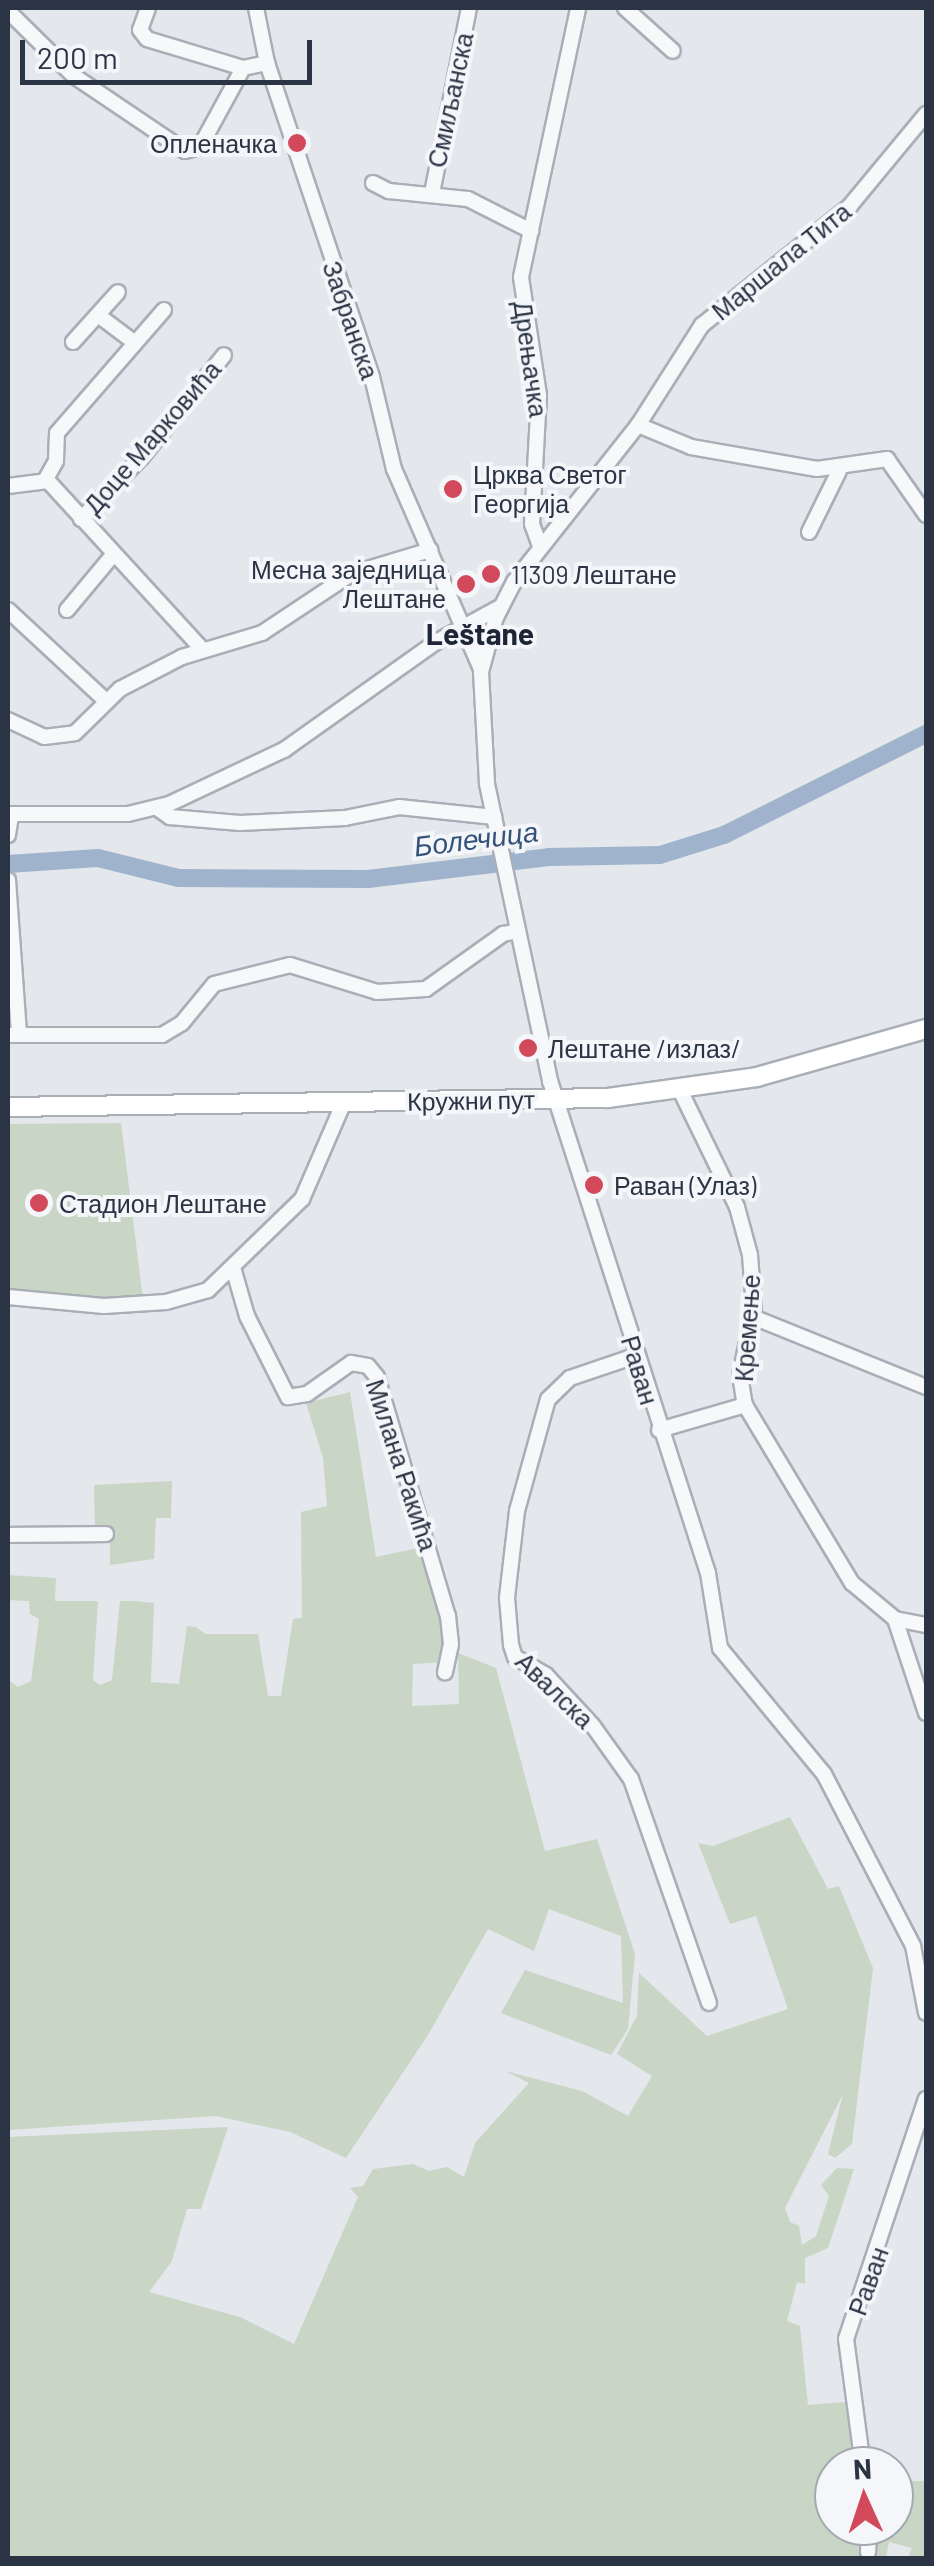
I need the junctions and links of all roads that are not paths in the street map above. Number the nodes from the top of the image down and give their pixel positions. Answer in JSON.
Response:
{"nodes":[{"id":1,"x":148,"y":8,"type":"edge"},
{"id":2,"x":256,"y":8,"type":"edge"},
{"id":3,"x":469,"y":8,"type":"edge"},
{"id":4,"x":578,"y":8,"type":"edge"},
{"id":5,"x":625,"y":8,"type":"edge"},
{"id":6,"x":8,"y":12,"type":"edge"},
{"id":7,"x":673,"y":51,"type":"dead end"},
{"id":8,"x":267,"y":64,"type":"junction"},
{"id":9,"x":243,"y":68,"type":"junction"},
{"id":10,"x":926,"y":114,"type":"edge"},
{"id":11,"x":374,"y":183,"type":"dead end"},
{"id":12,"x":432,"y":193,"type":"junction"},
{"id":13,"x":531,"y":231,"type":"junction"},
{"id":14,"x":118,"y":292,"type":"dead end"},
{"id":15,"x":164,"y":310,"type":"dead end"},
{"id":16,"x":98,"y":315,"type":"junction"},
{"id":17,"x":73,"y":342,"type":"dead end"},
{"id":18,"x":135,"y":343,"type":"junction"},
{"id":19,"x":224,"y":355,"type":"dead end"},
{"id":20,"x":638,"y":424,"type":"junction"},
{"id":21,"x":839,"y":471,"type":"junction"},
{"id":22,"x":46,"y":479,"type":"junction"},
{"id":23,"x":8,"y":486,"type":"edge"},
{"id":24,"x":926,"y":515,"type":"edge"},
{"id":25,"x":81,"y":519,"type":"junction"},
{"id":26,"x":809,"y":532,"type":"dead end"},
{"id":27,"x":540,"y":546,"type":"junction"},
{"id":28,"x":430,"y":550,"type":"junction"},
{"id":29,"x":112,"y":556,"type":"junction"},
{"id":30,"x":501,"y":606,"type":"junction"},
{"id":31,"x":8,"y":610,"type":"edge"},
{"id":32,"x":67,"y":610,"type":"dead end"},
{"id":33,"x":463,"y":626,"type":"junction"},
{"id":34,"x":202,"y":648,"type":"junction"},
{"id":35,"x":481,"y":672,"type":"junction"},
{"id":36,"x":106,"y":701,"type":"junction"},
{"id":37,"x":8,"y":720,"type":"edge"},
{"id":38,"x":157,"y":808,"type":"junction"},
{"id":39,"x":9,"y":814,"type":"edge"},
{"id":40,"x":494,"y":817,"type":"junction"},
{"id":41,"x":8,"y":836,"type":"edge"},
{"id":42,"x":8,"y":884,"type":"edge"},
{"id":43,"x":518,"y":931,"type":"junction"},
{"id":44,"x":926,"y":1029,"type":"edge"},
{"id":45,"x":13,"y":1034,"type":"edge"},
{"id":46,"x":680,"y":1090,"type":"junction"},
{"id":47,"x":555,"y":1098,"type":"junction"},
{"id":48,"x":344,"y":1102,"type":"junction"},
{"id":49,"x":8,"y":1107,"type":"edge"},
{"id":50,"x":234,"y":1272,"type":"junction"},
{"id":51,"x":8,"y":1298,"type":"edge"},
{"id":52,"x":753,"y":1317,"type":"junction"},
{"id":53,"x":635,"y":1356,"type":"junction"},
{"id":54,"x":926,"y":1386,"type":"edge"},
{"id":55,"x":744,"y":1405,"type":"junction"},
{"id":56,"x":659,"y":1430,"type":"junction"},
{"id":57,"x":8,"y":1534,"type":"edge"},
{"id":58,"x":106,"y":1534,"type":"dead end"},
{"id":59,"x":895,"y":1619,"type":"junction"},
{"id":60,"x":926,"y":1625,"type":"edge"},
{"id":61,"x":445,"y":1672,"type":"dead end"},
{"id":62,"x":926,"y":1712,"type":"edge"},
{"id":63,"x":920,"y":1943,"type":"edge"},
{"id":64,"x":709,"y":2003,"type":"dead end"},
{"id":65,"x":926,"y":2014,"type":"edge"},
{"id":66,"x":926,"y":2100,"type":"edge"},
{"id":67,"x":860,"y":2446,"type":"edge"},
{"id":68,"x":868,"y":2546,"type":"edge"},
{"id":69,"x":868,"y":2552,"type":"dead end"}],
"edges":[{"from":1,"to":9,"type":"street"},
{"from":2,"to":8,"type":"street","name":"Забранска"},
{"from":3,"to":12,"type":"street","name":"Смиљанска"},
{"from":4,"to":13,"type":"street","name":"Дрењачка"},
{"from":5,"to":7,"type":"street"},
{"from":6,"to":9,"type":"street"},
{"from":8,"to":9,"type":"street"},
{"from":8,"to":28,"type":"street","name":"Забранска"},
{"from":10,"to":20,"type":"street","name":"Маршала Тита"},
{"from":11,"to":12,"type":"street"},
{"from":12,"to":13,"type":"street"},
{"from":13,"to":27,"type":"street","name":"Дрењачка"},
{"from":14,"to":16,"type":"street"},
{"from":15,"to":18,"type":"street"},
{"from":16,"to":17,"type":"street"},
{"from":16,"to":18,"type":"street"},
{"from":18,"to":22,"type":"street"},
{"from":19,"to":25,"type":"street","name":"Доце Марковића"},
{"from":20,"to":21,"type":"street"},
{"from":20,"to":27,"type":"street","name":"Маршала Тита"},
{"from":21,"to":24,"type":"street"},
{"from":21,"to":26,"type":"street"},
{"from":22,"to":23,"type":"street"},
{"from":22,"to":25,"type":"street"},
{"from":25,"to":29,"type":"street"},
{"from":27,"to":30,"type":"street","name":"Маршала Тита"},
{"from":28,"to":33,"type":"street","name":"Забранска"},
{"from":28,"to":34,"type":"street"},
{"from":29,"to":32,"type":"street"},
{"from":29,"to":34,"type":"street"},
{"from":30,"to":33,"type":"street"},
{"from":30,"to":35,"type":"street","name":"Раван"},
{"from":31,"to":36,"type":"street"},
{"from":33,"to":35,"type":"street","name":"Раван"},
{"from":33,"to":38,"type":"street"},
{"from":34,"to":36,"type":"street"},
{"from":35,"to":40,"type":"street","name":"Раван"},
{"from":36,"to":37,"type":"street"},
{"from":38,"to":39,"type":"street"},
{"from":38,"to":40,"type":"street"},
{"from":39,"to":41,"type":"street"},
{"from":40,"to":43,"type":"street","name":"Раван"},
{"from":42,"to":45,"type":"street"},
{"from":43,"to":45,"type":"street"},
{"from":43,"to":47,"type":"street","name":"Раван"},
{"from":44,"to":46,"type":"main road","name":"Кружни пут"},
{"from":46,"to":47,"type":"main road","name":"Кружни пут"},
{"from":46,"to":52,"type":"street","name":"Кремење"},
{"from":47,"to":48,"type":"main road","name":"Кружни пут"},
{"from":47,"to":53,"type":"street","name":"Раван"},
{"from":48,"to":49,"type":"main road","name":"Кружни пут"},
{"from":48,"to":50,"type":"street"},
{"from":50,"to":51,"type":"street"},
{"from":50,"to":61,"type":"street","name":"Милана Ракића"},
{"from":52,"to":54,"type":"street"},
{"from":52,"to":55,"type":"street","name":"Кремење"},
{"from":53,"to":56,"type":"street","name":"Раван"},
{"from":53,"to":64,"type":"street","name":"Авалска"},
{"from":55,"to":56,"type":"street"},
{"from":55,"to":59,"type":"street","name":"Кремење"},
{"from":56,"to":63,"type":"street","name":"Раван"},
{"from":57,"to":58,"type":"street"},
{"from":59,"to":60,"type":"street","name":"Кремење"},
{"from":59,"to":62,"type":"street"},
{"from":63,"to":65,"type":"street","name":"Раван"},
{"from":66,"to":67,"type":"street","name":"Раван"},
{"from":68,"to":69,"type":"street"}]}
